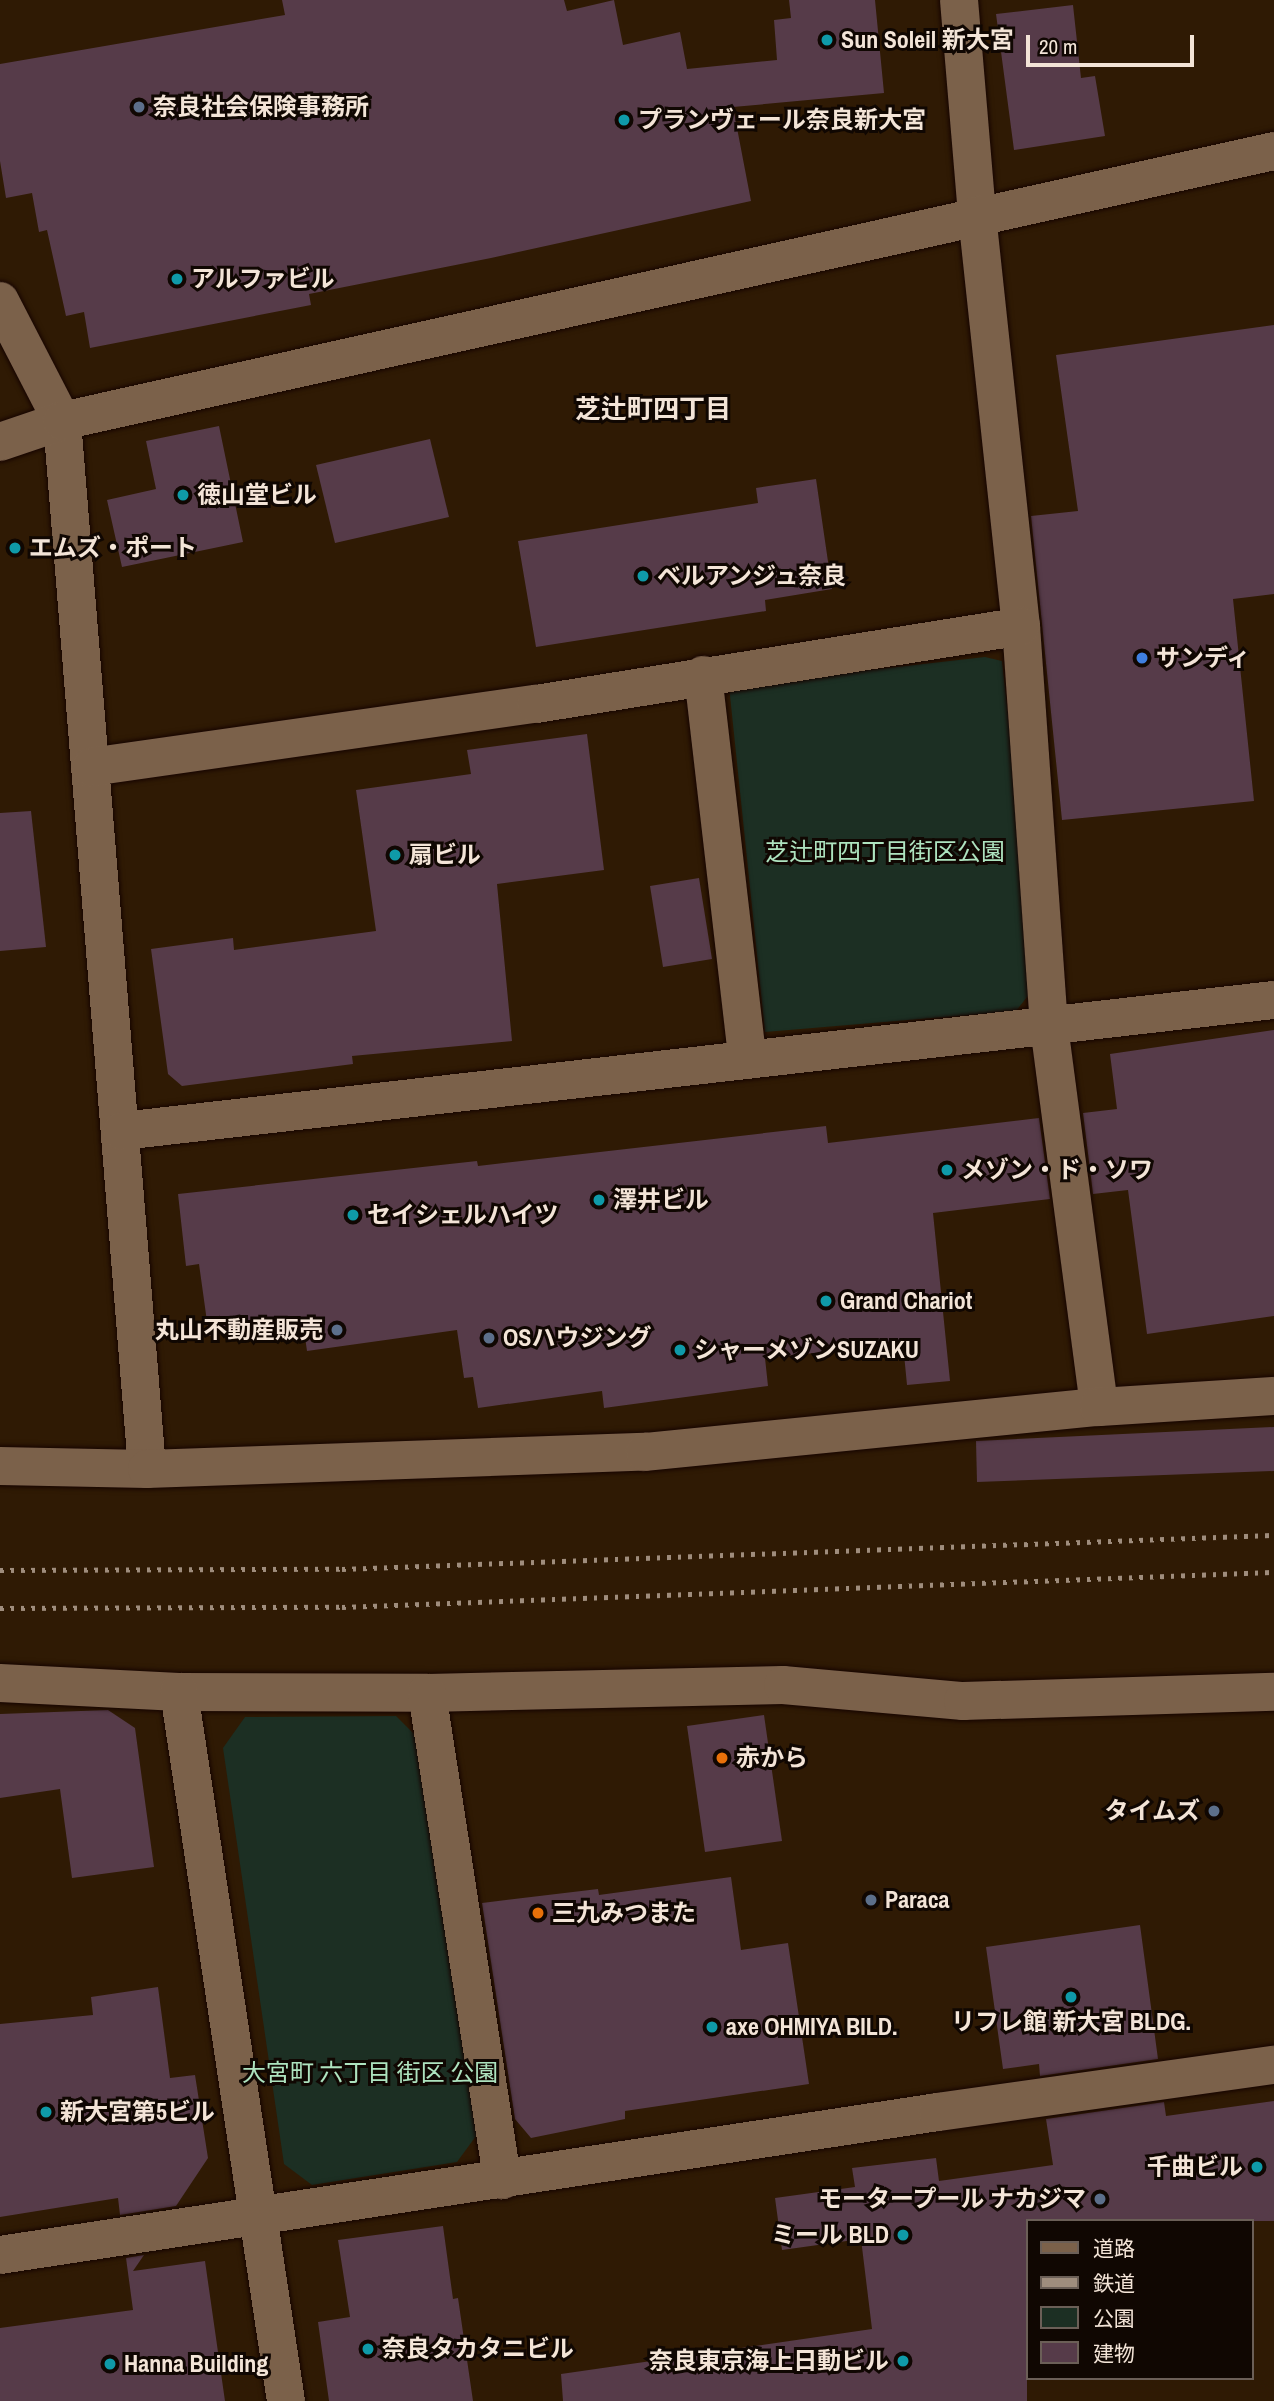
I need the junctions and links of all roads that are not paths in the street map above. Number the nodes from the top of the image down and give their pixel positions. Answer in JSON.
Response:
{"nodes":[{"id":1,"x":959,"y":0,"type":"edge"},
{"id":2,"x":1274,"y":151,"type":"edge"},
{"id":3,"x":976,"y":215,"type":"junction"},
{"id":4,"x":0,"y":301,"type":"edge"},
{"id":5,"x":62,"y":421,"type":"junction"},
{"id":6,"x":0,"y":442,"type":"edge"},
{"id":7,"x":1021,"y":626,"type":"junction"},
{"id":8,"x":703,"y":675,"type":"junction"},
{"id":9,"x":91,"y":767,"type":"junction"},
{"id":10,"x":1274,"y":1000,"type":"edge"},
{"id":11,"x":1049,"y":1026,"type":"junction"},
{"id":12,"x":747,"y":1058,"type":"junction"},
{"id":13,"x":121,"y":1131,"type":"junction"},
{"id":14,"x":1274,"y":1396,"type":"edge"},
{"id":15,"x":1100,"y":1407,"type":"junction"},
{"id":16,"x":0,"y":1466,"type":"edge"},
{"id":17,"x":147,"y":1469,"type":"junction"},
{"id":18,"x":0,"y":1683,"type":"edge"},
{"id":19,"x":179,"y":1692,"type":"junction"},
{"id":20,"x":1274,"y":1692,"type":"edge"},
{"id":21,"x":427,"y":1693,"type":"junction"},
{"id":22,"x":1274,"y":2065,"type":"edge"},
{"id":23,"x":502,"y":2180,"type":"junction"},
{"id":24,"x":258,"y":2217,"type":"junction"},
{"id":25,"x":0,"y":2255,"type":"edge"},
{"id":26,"x":285,"y":2401,"type":"edge"}],
"edges":[{"from":1,"to":3,"type":"street"},
{"from":2,"to":3,"type":"street"},
{"from":3,"to":5,"type":"street"},
{"from":3,"to":7,"type":"street"},
{"from":4,"to":5,"type":"street"},
{"from":5,"to":6,"type":"street"},
{"from":5,"to":9,"type":"street"},
{"from":7,"to":8,"type":"street"},
{"from":7,"to":11,"type":"street"},
{"from":8,"to":9,"type":"street"},
{"from":8,"to":12,"type":"street"},
{"from":9,"to":13,"type":"street"},
{"from":10,"to":11,"type":"street"},
{"from":11,"to":12,"type":"street"},
{"from":11,"to":15,"type":"street"},
{"from":12,"to":13,"type":"street"},
{"from":13,"to":17,"type":"street"},
{"from":14,"to":15,"type":"street"},
{"from":15,"to":17,"type":"street"},
{"from":16,"to":17,"type":"street"},
{"from":18,"to":19,"type":"street"},
{"from":19,"to":21,"type":"street"},
{"from":19,"to":24,"type":"street"},
{"from":20,"to":21,"type":"street"},
{"from":21,"to":23,"type":"street"},
{"from":22,"to":23,"type":"street"},
{"from":23,"to":24,"type":"street"},
{"from":24,"to":25,"type":"street"},
{"from":24,"to":26,"type":"street"}]}
